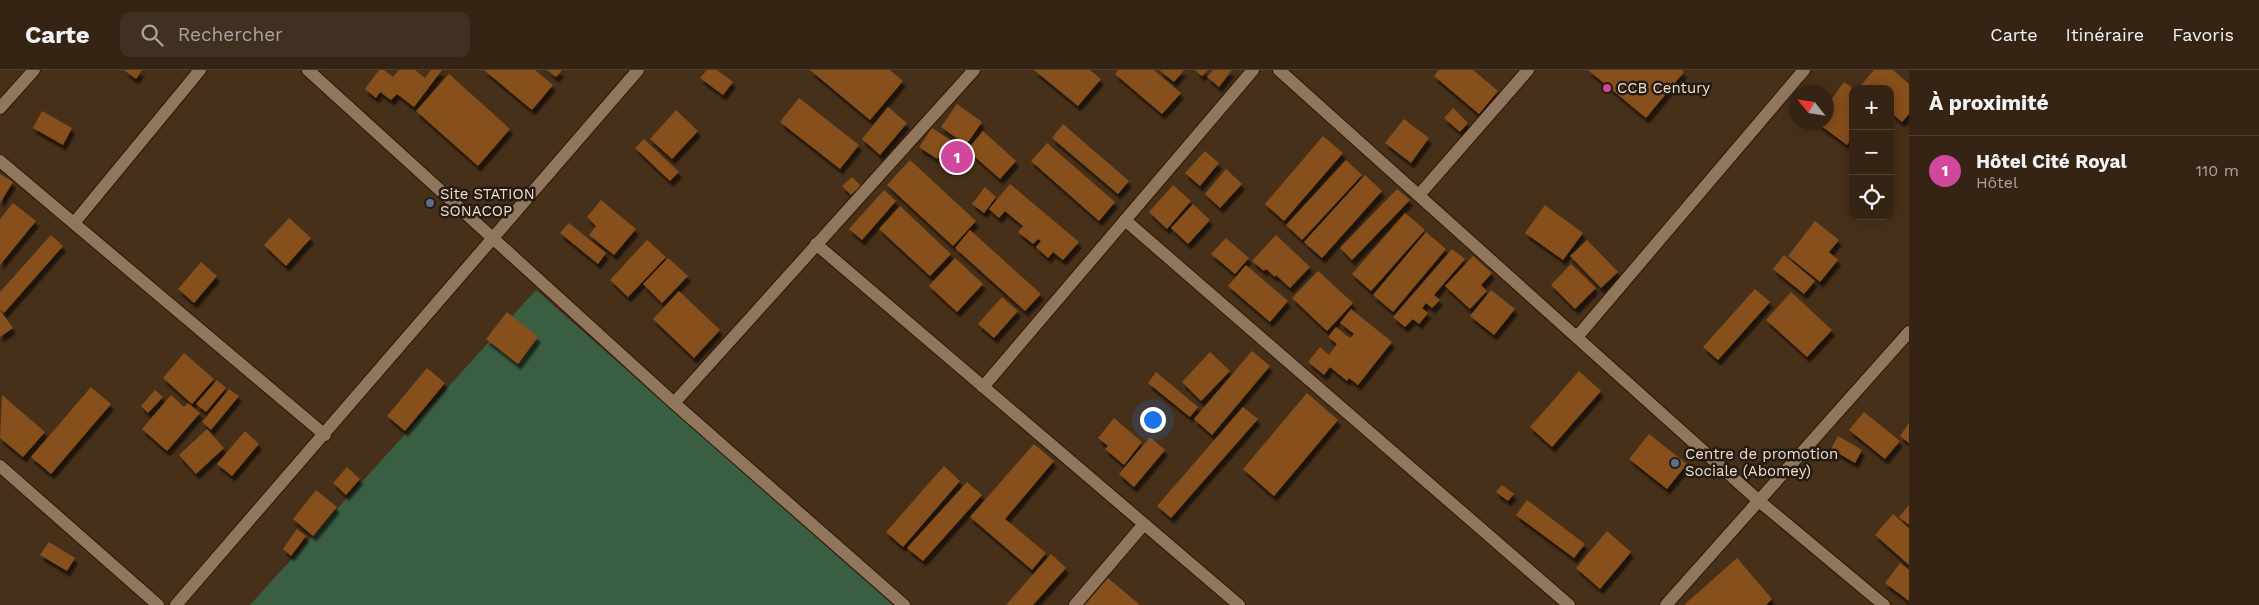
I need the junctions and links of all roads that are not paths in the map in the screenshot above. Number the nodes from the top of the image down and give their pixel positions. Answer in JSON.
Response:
{"nodes":[{"id":1,"x":34,"y":70,"type":"edge"},
{"id":2,"x":200,"y":70,"type":"edge"},
{"id":3,"x":308,"y":70,"type":"edge"},
{"id":4,"x":638,"y":70,"type":"edge"},
{"id":5,"x":1253,"y":70,"type":"edge"},
{"id":6,"x":1279,"y":70,"type":"edge"},
{"id":7,"x":1528,"y":70,"type":"edge"},
{"id":8,"x":1804,"y":70,"type":"edge"},
{"id":9,"x":971,"y":71,"type":"edge"},
{"id":10,"x":0,"y":108,"type":"edge"},
{"id":11,"x":0,"y":161,"type":"edge"},
{"id":12,"x":1419,"y":195,"type":"junction"},
{"id":13,"x":1125,"y":220,"type":"junction"},
{"id":14,"x":74,"y":223,"type":"junction"},
{"id":15,"x":491,"y":238,"type":"junction"},
{"id":16,"x":816,"y":244,"type":"junction"},
{"id":17,"x":1909,"y":332,"type":"edge"},
{"id":18,"x":1577,"y":337,"type":"junction"},
{"id":19,"x":983,"y":387,"type":"junction"},
{"id":20,"x":674,"y":403,"type":"junction"},
{"id":21,"x":325,"y":435,"type":"junction"},
{"id":22,"x":0,"y":466,"type":"edge"},
{"id":23,"x":1759,"y":500,"type":"junction"},
{"id":24,"x":1144,"y":524,"type":"junction"},
{"id":25,"x":158,"y":605,"type":"edge"},
{"id":26,"x":176,"y":605,"type":"edge"},
{"id":27,"x":904,"y":605,"type":"edge"},
{"id":28,"x":1075,"y":605,"type":"edge"},
{"id":29,"x":1239,"y":605,"type":"edge"},
{"id":30,"x":1569,"y":605,"type":"edge"},
{"id":31,"x":1666,"y":605,"type":"edge"},
{"id":32,"x":1884,"y":605,"type":"edge"}],
"edges":[{"from":1,"to":10,"type":"street"},
{"from":2,"to":14,"type":"street"},
{"from":3,"to":15,"type":"street"},
{"from":4,"to":15,"type":"street"},
{"from":5,"to":13,"type":"street"},
{"from":6,"to":12,"type":"street"},
{"from":7,"to":12,"type":"street"},
{"from":8,"to":18,"type":"street"},
{"from":9,"to":16,"type":"street"},
{"from":11,"to":14,"type":"street"},
{"from":12,"to":18,"type":"street"},
{"from":13,"to":19,"type":"street"},
{"from":13,"to":30,"type":"street"},
{"from":14,"to":21,"type":"street"},
{"from":15,"to":20,"type":"street"},
{"from":15,"to":21,"type":"street"},
{"from":16,"to":19,"type":"street"},
{"from":16,"to":20,"type":"street"},
{"from":17,"to":23,"type":"street"},
{"from":18,"to":23,"type":"street"},
{"from":19,"to":24,"type":"street"},
{"from":20,"to":27,"type":"street"},
{"from":21,"to":26,"type":"street"},
{"from":22,"to":25,"type":"street"},
{"from":23,"to":31,"type":"street"},
{"from":23,"to":32,"type":"street"},
{"from":24,"to":28,"type":"street"},
{"from":24,"to":29,"type":"street"}]}
